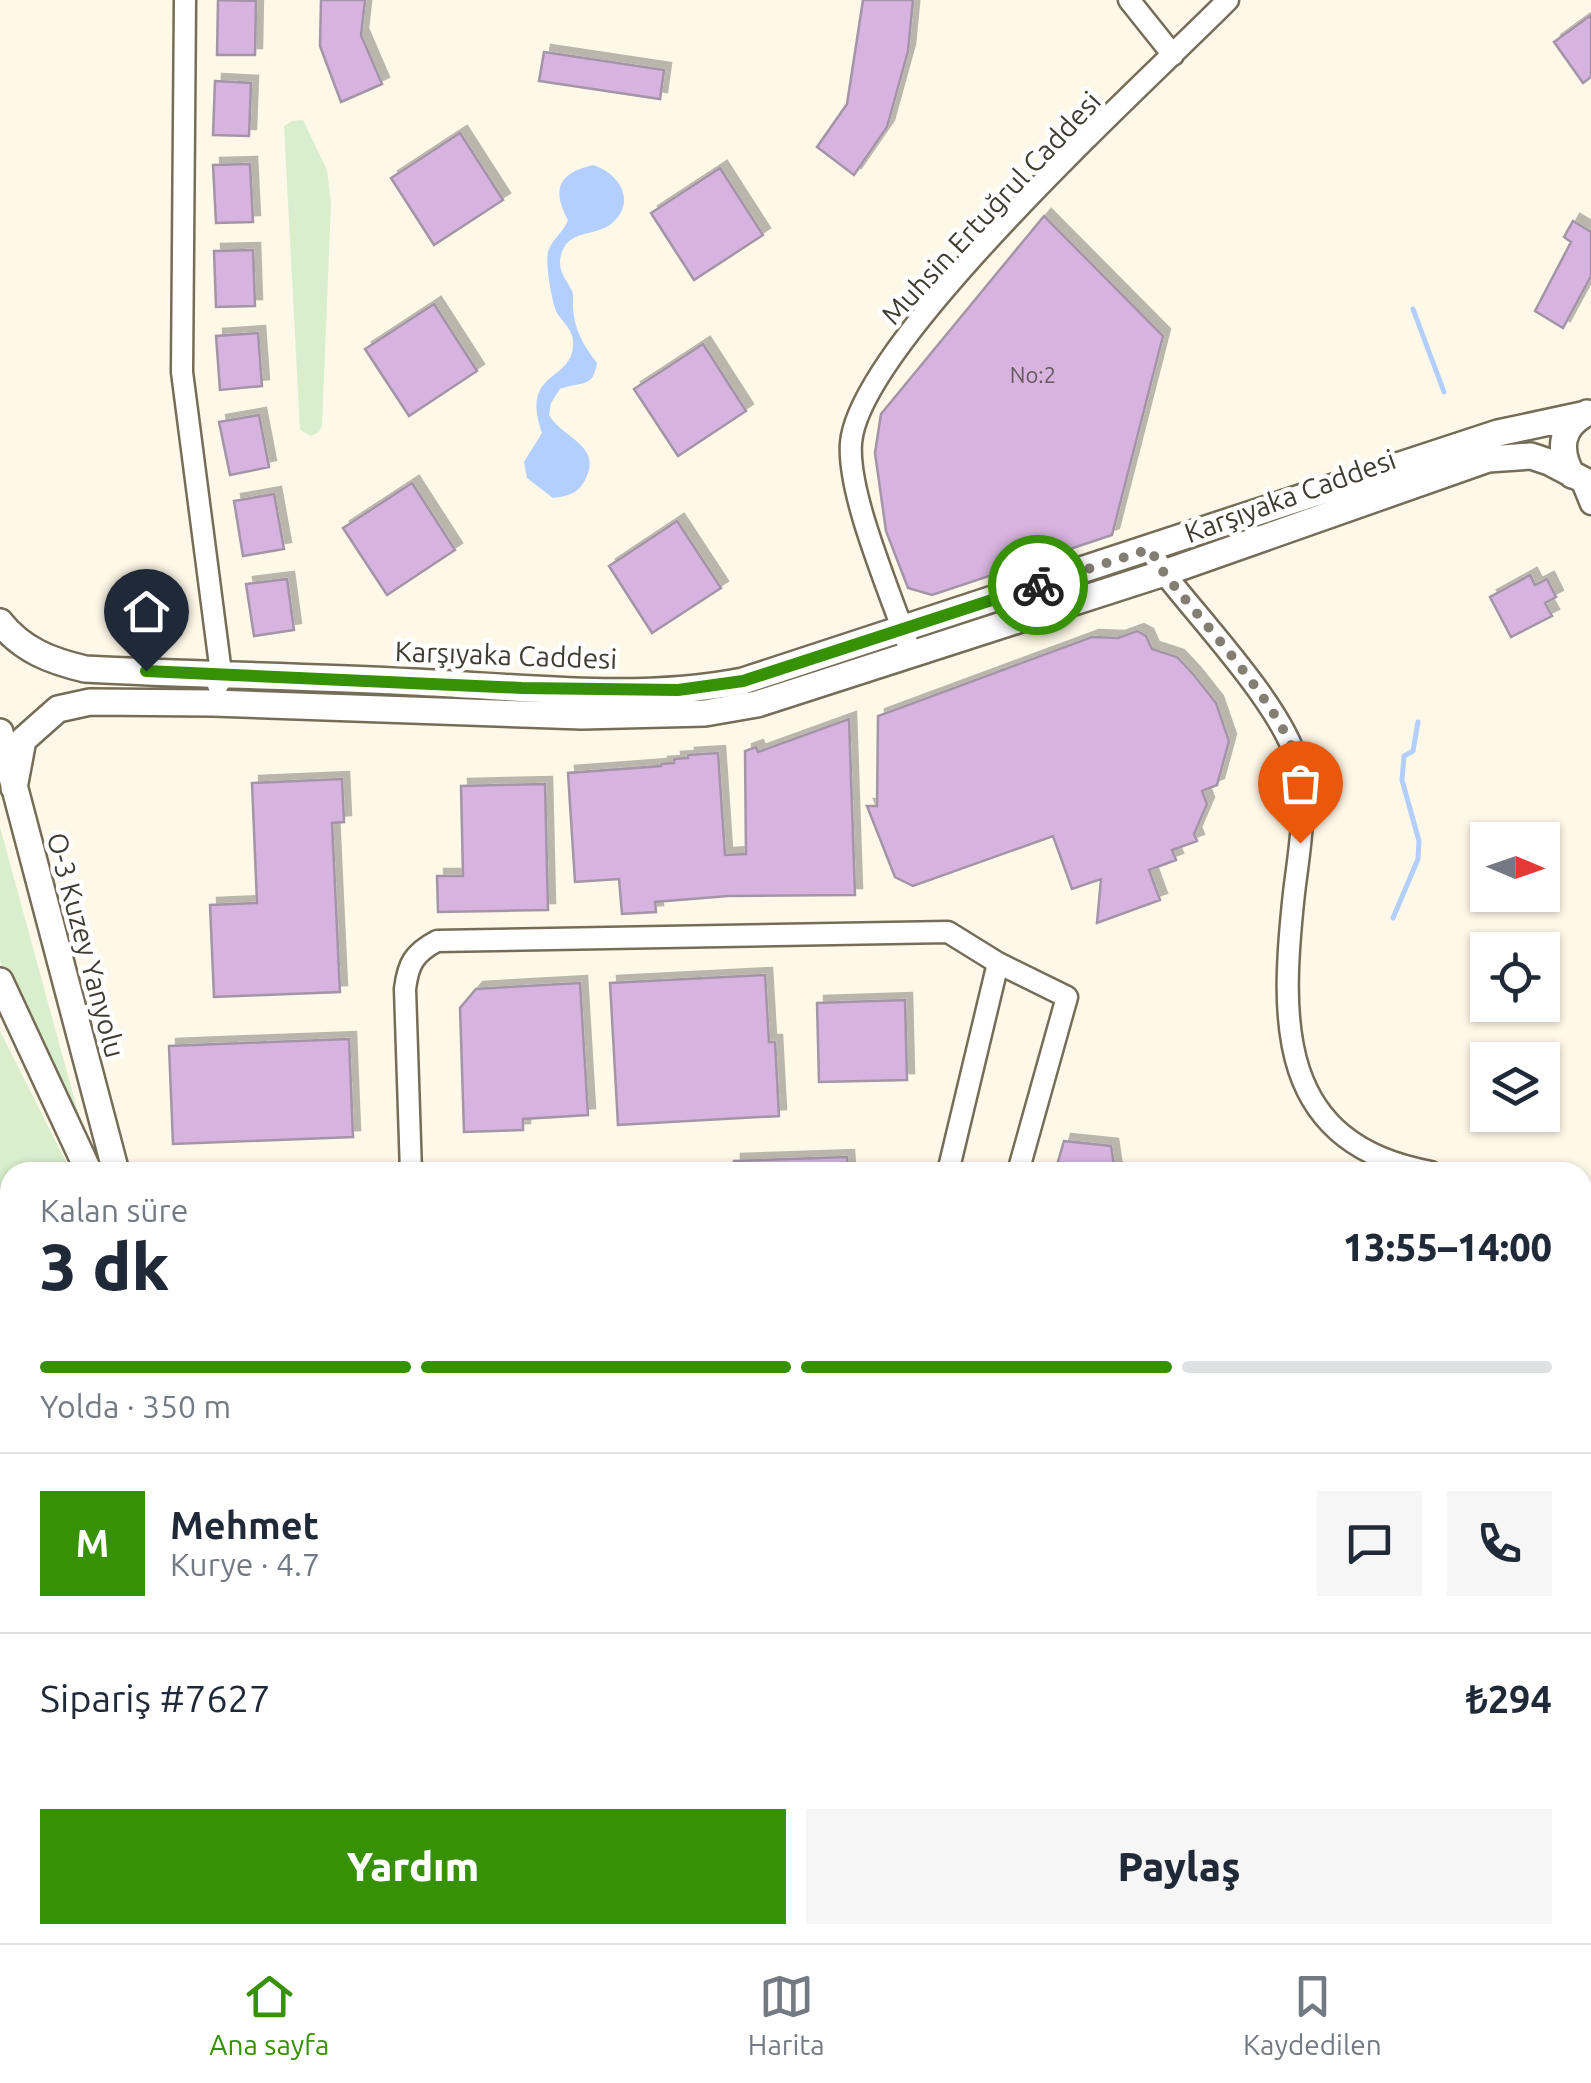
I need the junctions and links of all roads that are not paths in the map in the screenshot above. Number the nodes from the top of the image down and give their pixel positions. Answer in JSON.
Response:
{"nodes":[{"id":1,"x":186,"y":0,"type":"edge"},
{"id":2,"x":1130,"y":0,"type":"edge"},
{"id":3,"x":1228,"y":0,"type":"edge"},
{"id":4,"x":1173,"y":55,"type":"junction"},
{"id":5,"x":1586,"y":414,"type":"edge"},
{"id":6,"x":1584,"y":486,"type":"edge"},
{"id":7,"x":1150,"y":549,"type":"junction"},
{"id":8,"x":1164,"y":573,"type":"junction"},
{"id":9,"x":0,"y":622,"type":"edge"},
{"id":10,"x":903,"y":629,"type":"junction"},
{"id":11,"x":911,"y":654,"type":"junction"},
{"id":12,"x":221,"y":672,"type":"junction"},
{"id":13,"x":213,"y":702,"type":"junction"},
{"id":14,"x":0,"y":732,"type":"edge"},
{"id":15,"x":14,"y":788,"type":"junction"},
{"id":16,"x":998,"y":962,"type":"junction"},
{"id":17,"x":0,"y":982,"type":"edge"},
{"id":18,"x":84,"y":1162,"type":"edge"},
{"id":19,"x":113,"y":1162,"type":"edge"},
{"id":20,"x":411,"y":1162,"type":"edge"},
{"id":21,"x":950,"y":1162,"type":"edge"},
{"id":22,"x":1021,"y":1162,"type":"edge"},
{"id":23,"x":1387,"y":1162,"type":"edge"}],
"edges":[{"from":1,"to":12,"type":"street"},
{"from":2,"to":4,"type":"street"},
{"from":3,"to":4,"type":"street","name":"Muhsin Ertuğrul Caddesi"},
{"from":4,"to":10,"type":"street","name":"Muhsin Ertuğrul Caddesi"},
{"from":5,"to":6,"type":"main road"},
{"from":5,"to":7,"type":"main road","name":"Karşıyaka Caddesi"},
{"from":6,"to":8,"type":"main road","name":"Karşıyaka Caddesi"},
{"from":7,"to":8,"type":"street"},
{"from":7,"to":10,"type":"main road","name":"Karşıyaka Caddesi"},
{"from":8,"to":11,"type":"main road","name":"Karşıyaka Caddesi"},
{"from":8,"to":23,"type":"street"},
{"from":9,"to":12,"type":"main road","name":"Karşıyaka Caddesi"},
{"from":10,"to":11,"type":"street","name":"Muhsin Ertuğrul Caddesi"},
{"from":10,"to":12,"type":"main road","name":"Karşıyaka Caddesi"},
{"from":11,"to":13,"type":"main road","name":"Karşıyaka Caddesi"},
{"from":12,"to":13,"type":"street"},
{"from":13,"to":15,"type":"main road","name":"Karşıyaka Caddesi"},
{"from":14,"to":15,"type":"main road","name":"O-3 Kuzey Yanyolu"},
{"from":15,"to":19,"type":"main road","name":"O-3 Kuzey Yanyolu"},
{"from":16,"to":20,"type":"street"},
{"from":16,"to":21,"type":"street"},
{"from":16,"to":22,"type":"street"},
{"from":17,"to":18,"type":"main road"}]}
